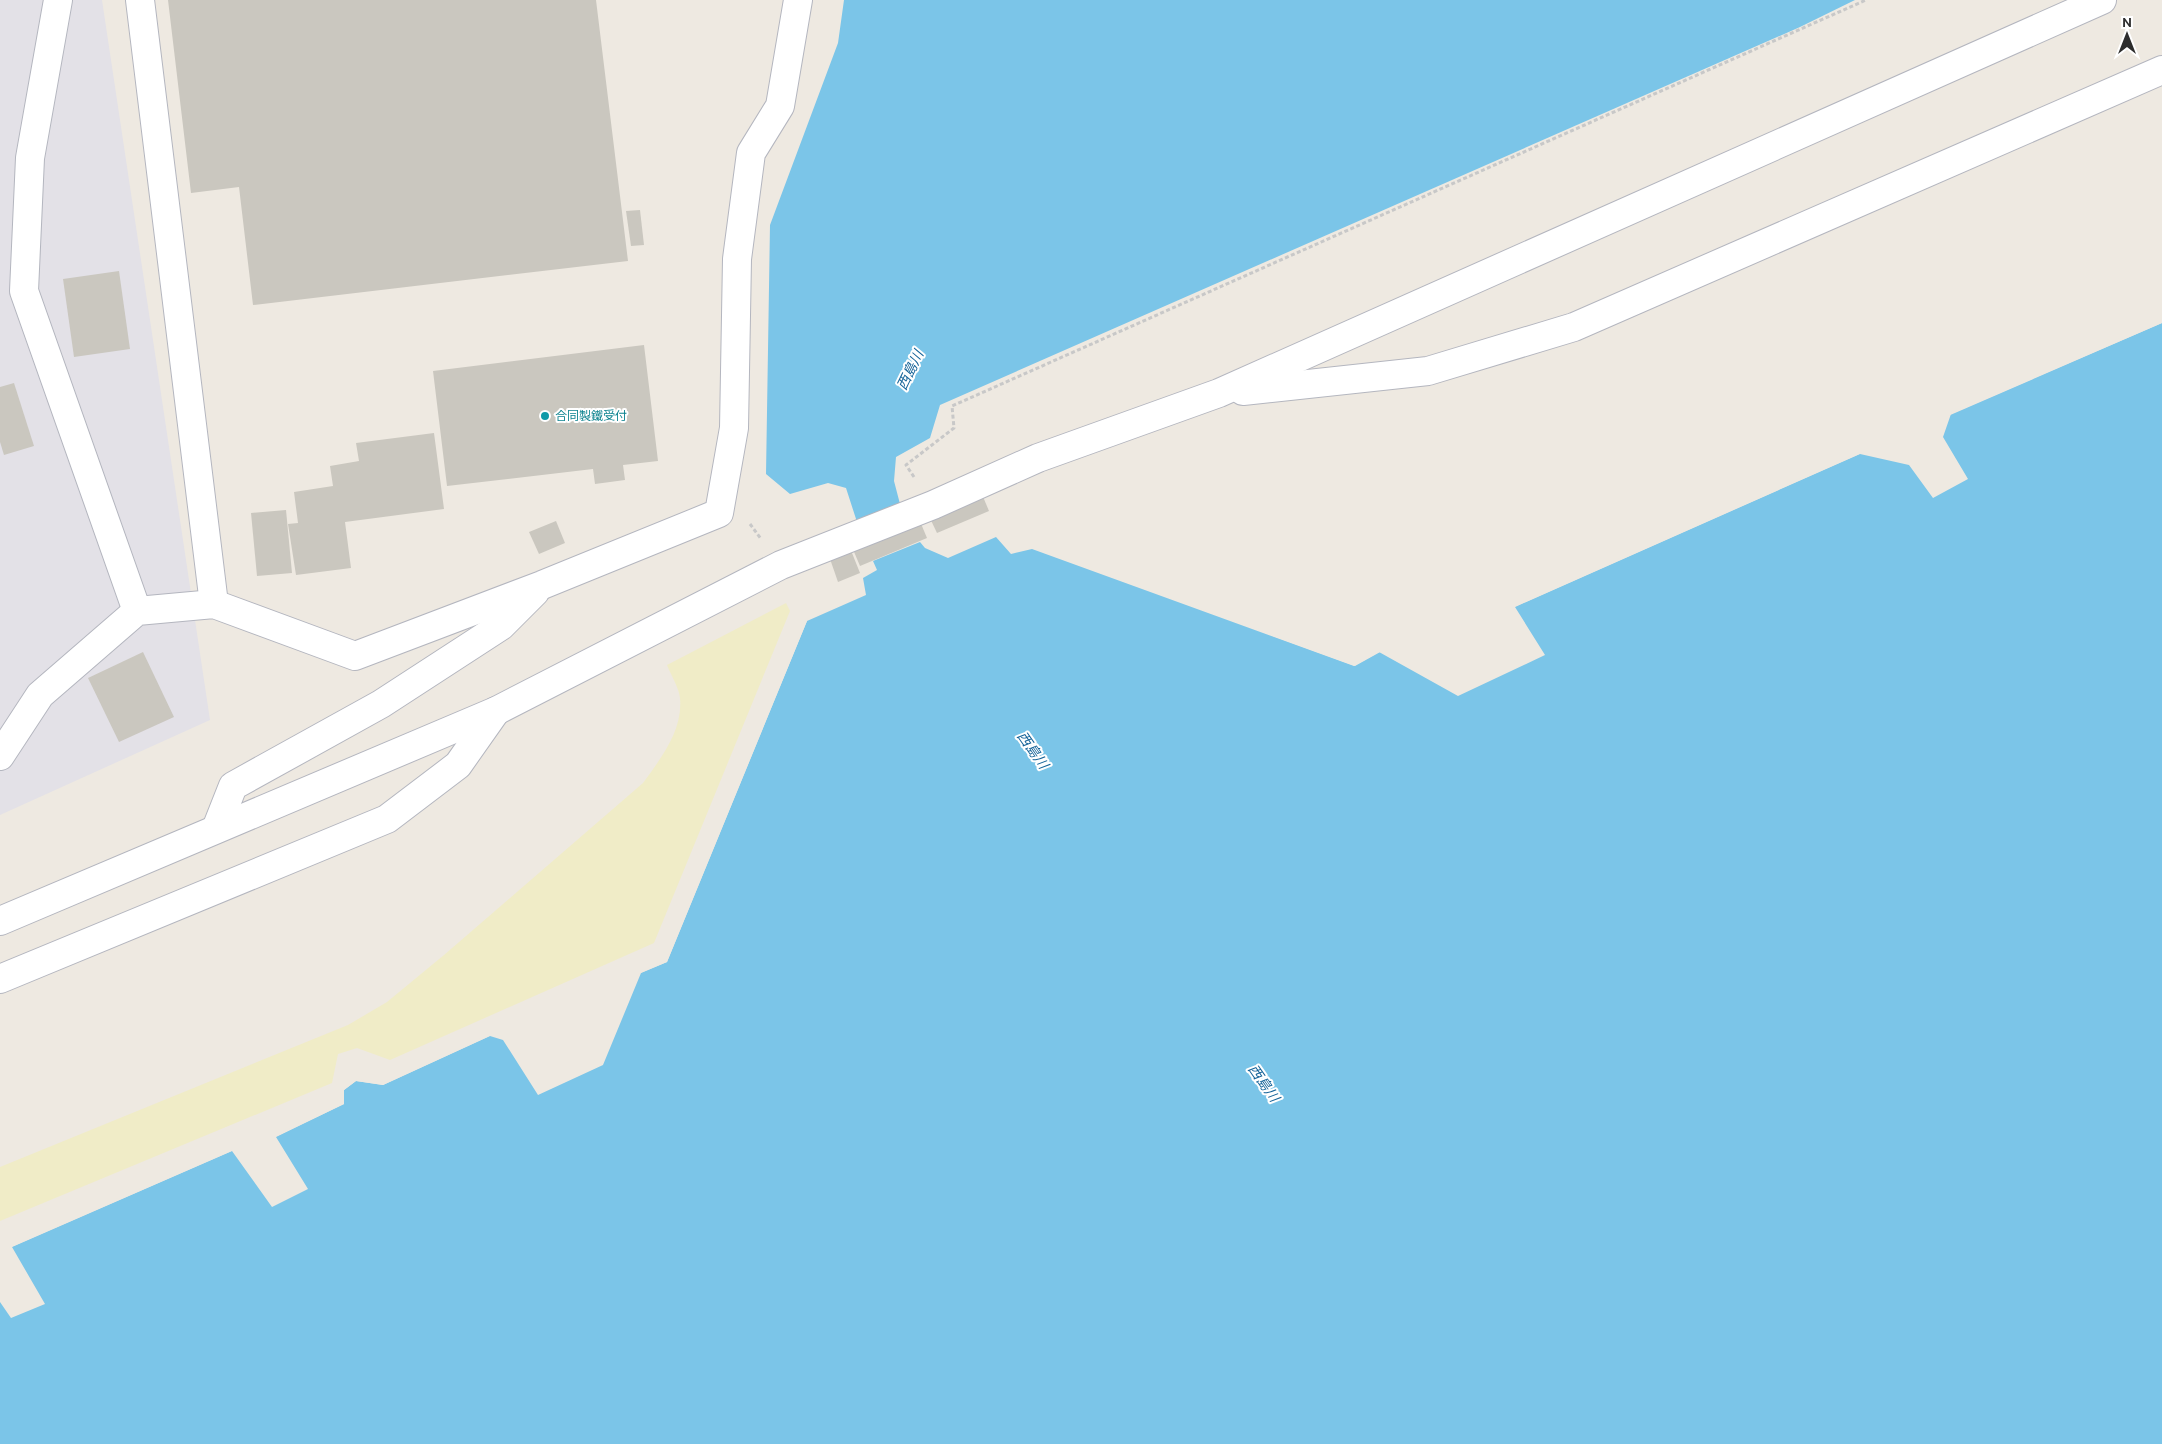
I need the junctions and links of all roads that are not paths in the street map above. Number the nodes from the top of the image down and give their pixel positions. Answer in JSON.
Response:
{"nodes":[{"id":1,"x":58,"y":0,"type":"edge"},
{"id":2,"x":140,"y":0,"type":"edge"},
{"id":3,"x":798,"y":0,"type":"edge"},
{"id":4,"x":2102,"y":0,"type":"edge"},
{"id":5,"x":2162,"y":70,"type":"edge"},
{"id":6,"x":1219,"y":393,"type":"junction"},
{"id":7,"x":542,"y":585,"type":"junction"},
{"id":8,"x":214,"y":604,"type":"junction"},
{"id":9,"x":137,"y":611,"type":"junction"},
{"id":10,"x":496,"y":711,"type":"junction"},
{"id":11,"x":0,"y":756,"type":"edge"},
{"id":12,"x":216,"y":829,"type":"junction"},
{"id":13,"x":0,"y":921,"type":"edge"},
{"id":14,"x":0,"y":979,"type":"edge"}],
"edges":[{"from":1,"to":9,"type":"street"},
{"from":2,"to":8,"type":"street"},
{"from":3,"to":7,"type":"street"},
{"from":4,"to":6,"type":"street"},
{"from":5,"to":6,"type":"street"},
{"from":6,"to":10,"type":"street"},
{"from":7,"to":8,"type":"street"},
{"from":7,"to":12,"type":"street"},
{"from":8,"to":9,"type":"street"},
{"from":9,"to":11,"type":"street"},
{"from":10,"to":12,"type":"street"},
{"from":10,"to":14,"type":"street"},
{"from":12,"to":13,"type":"street"}]}
